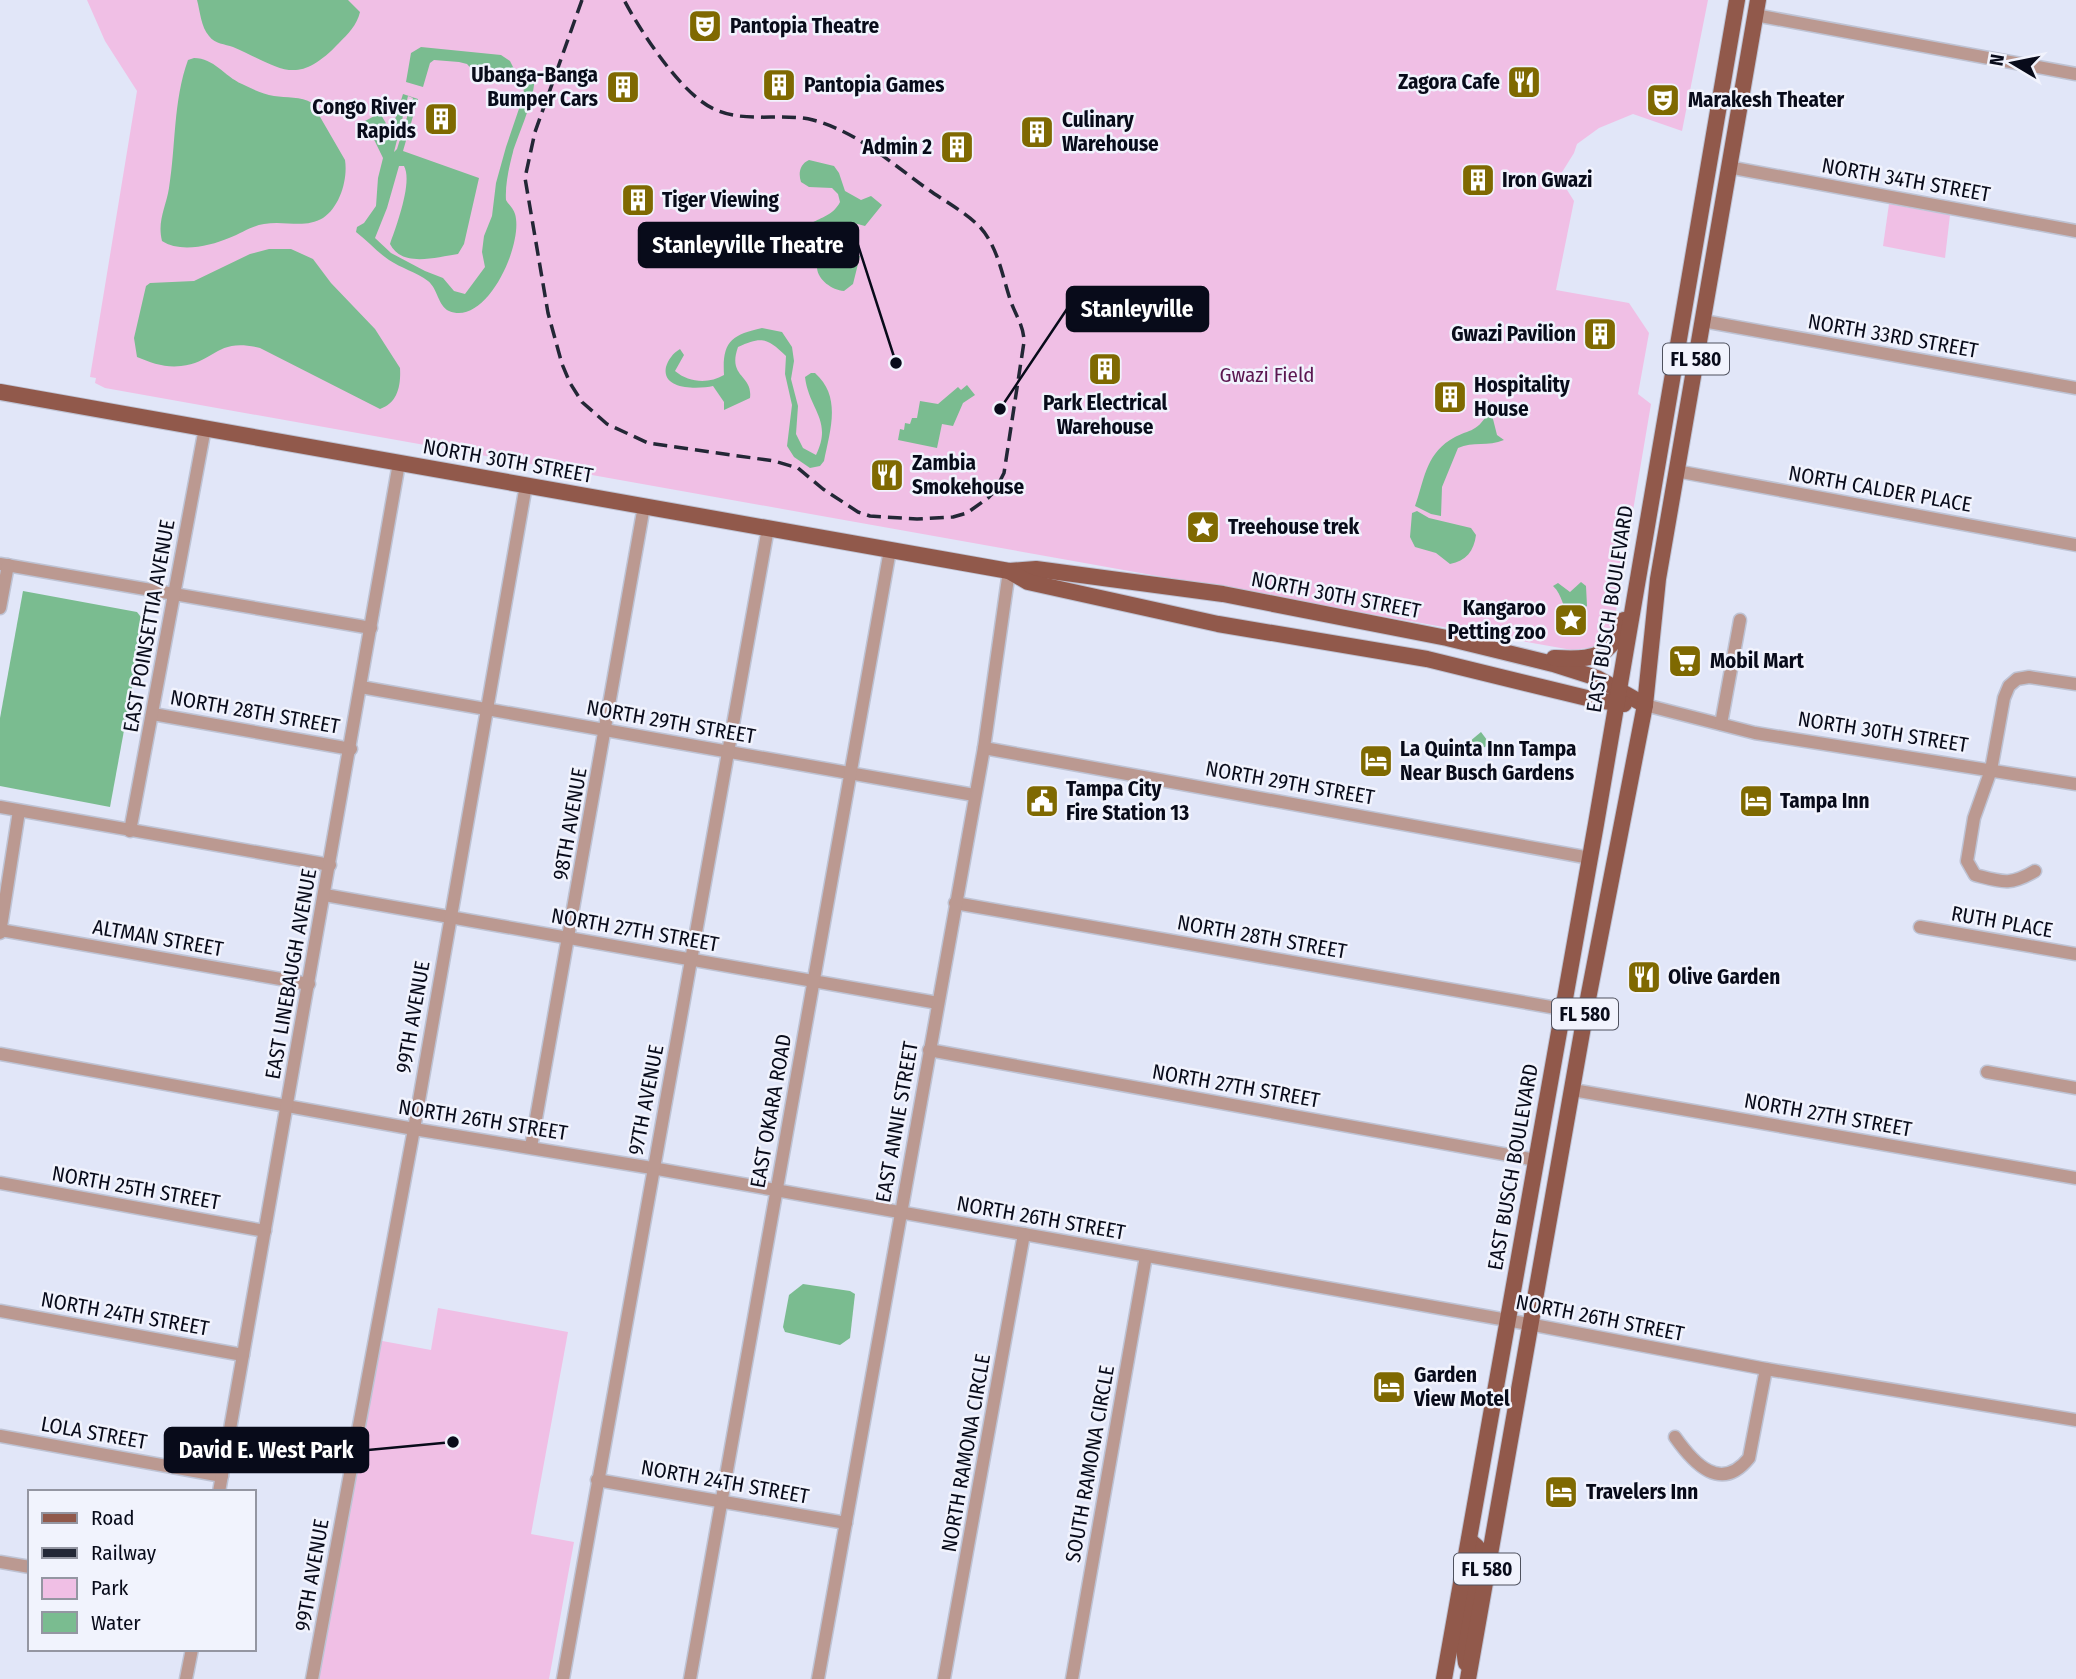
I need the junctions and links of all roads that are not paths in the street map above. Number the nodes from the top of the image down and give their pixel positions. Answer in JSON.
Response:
{"nodes":[{"id":1,"x":1737,"y":0,"type":"edge"},
{"id":2,"x":1757,"y":8,"type":"edge"},
{"id":3,"x":1727,"y":58,"type":"junction"},
{"id":4,"x":2076,"y":74,"type":"edge"},
{"id":5,"x":1728,"y":167,"type":"junction"},
{"id":6,"x":2076,"y":231,"type":"edge"},
{"id":7,"x":1703,"y":321,"type":"junction"},
{"id":8,"x":1675,"y":356,"type":"junction"},
{"id":9,"x":2076,"y":388,"type":"edge"},
{"id":10,"x":0,"y":391,"type":"edge"},
{"id":11,"x":205,"y":428,"type":"junction"},
{"id":12,"x":399,"y":463,"type":"junction"},
{"id":13,"x":1676,"y":471,"type":"junction"},
{"id":14,"x":526,"y":485,"type":"junction"},
{"id":15,"x":645,"y":506,"type":"junction"},
{"id":16,"x":768,"y":528,"type":"junction"},
{"id":17,"x":2076,"y":545,"type":"edge"},
{"id":18,"x":890,"y":550,"type":"junction"},
{"id":19,"x":4,"y":565,"type":"edge"},
{"id":20,"x":1009,"y":571,"type":"junction"},
{"id":21,"x":174,"y":594,"type":"junction"},
{"id":22,"x":1632,"y":605,"type":"junction"},
{"id":23,"x":0,"y":608,"type":"edge"},
{"id":24,"x":1740,"y":620,"type":"dead end"},
{"id":25,"x":370,"y":628,"type":"junction"},
{"id":26,"x":1518,"y":656,"type":"junction"},
{"id":27,"x":2076,"y":684,"type":"edge"},
{"id":28,"x":362,"y":687,"type":"junction"},
{"id":29,"x":1617,"y":696,"type":"junction"},
{"id":30,"x":1645,"y":705,"type":"junction"},
{"id":31,"x":486,"y":709,"type":"junction"},
{"id":32,"x":153,"y":714,"type":"junction"},
{"id":33,"x":1721,"y":724,"type":"junction"},
{"id":34,"x":606,"y":730,"type":"junction"},
{"id":35,"x":984,"y":748,"type":"junction"},
{"id":36,"x":351,"y":749,"type":"junction"},
{"id":37,"x":728,"y":752,"type":"junction"},
{"id":38,"x":1991,"y":770,"type":"junction"},
{"id":39,"x":852,"y":772,"type":"junction"},
{"id":40,"x":2076,"y":785,"type":"edge"},
{"id":41,"x":974,"y":795,"type":"junction"},
{"id":42,"x":0,"y":807,"type":"edge"},
{"id":43,"x":19,"y":811,"type":"junction"},
{"id":44,"x":130,"y":831,"type":"junction"},
{"id":45,"x":1590,"y":858,"type":"junction"},
{"id":46,"x":330,"y":865,"type":"junction"},
{"id":47,"x":2035,"y":871,"type":"dead end"},
{"id":48,"x":325,"y":895,"type":"junction"},
{"id":49,"x":955,"y":903,"type":"junction"},
{"id":50,"x":449,"y":918,"type":"junction"},
{"id":51,"x":1920,"y":927,"type":"dead end"},
{"id":52,"x":0,"y":931,"type":"edge"},
{"id":53,"x":568,"y":938,"type":"junction"},
{"id":54,"x":2076,"y":954,"type":"edge"},
{"id":55,"x":692,"y":959,"type":"junction"},
{"id":56,"x":814,"y":981,"type":"junction"},
{"id":57,"x":309,"y":985,"type":"junction"},
{"id":58,"x":938,"y":1003,"type":"junction"},
{"id":59,"x":1562,"y":1009,"type":"junction"},
{"id":60,"x":929,"y":1050,"type":"junction"},
{"id":61,"x":0,"y":1054,"type":"edge"},
{"id":62,"x":1987,"y":1072,"type":"dead end"},
{"id":63,"x":2076,"y":1088,"type":"edge"},
{"id":64,"x":1573,"y":1090,"type":"junction"},
{"id":65,"x":287,"y":1105,"type":"junction"},
{"id":66,"x":414,"y":1129,"type":"junction"},
{"id":67,"x":531,"y":1147,"type":"junction"},
{"id":68,"x":1536,"y":1160,"type":"junction"},
{"id":69,"x":652,"y":1168,"type":"junction"},
{"id":70,"x":2076,"y":1178,"type":"edge"},
{"id":71,"x":0,"y":1183,"type":"edge"},
{"id":72,"x":776,"y":1191,"type":"junction"},
{"id":73,"x":901,"y":1213,"type":"junction"},
{"id":74,"x":265,"y":1231,"type":"junction"},
{"id":75,"x":1024,"y":1234,"type":"junction"},
{"id":76,"x":1146,"y":1256,"type":"junction"},
{"id":77,"x":0,"y":1311,"type":"edge"},
{"id":78,"x":1507,"y":1320,"type":"junction"},
{"id":79,"x":1531,"y":1324,"type":"junction"},
{"id":80,"x":243,"y":1354,"type":"junction"},
{"id":81,"x":1766,"y":1369,"type":"junction"},
{"id":82,"x":2076,"y":1420,"type":"edge"},
{"id":83,"x":0,"y":1436,"type":"edge"},
{"id":84,"x":1675,"y":1437,"type":"dead end"},
{"id":85,"x":222,"y":1476,"type":"junction"},
{"id":86,"x":597,"y":1480,"type":"junction"},
{"id":87,"x":219,"y":1490,"type":"edge"},
{"id":88,"x":721,"y":1499,"type":"junction"},
{"id":89,"x":846,"y":1522,"type":"junction"},
{"id":90,"x":1469,"y":1540,"type":"junction"},
{"id":91,"x":0,"y":1562,"type":"edge"},
{"id":92,"x":28,"y":1567,"type":"edge"},
{"id":93,"x":192,"y":1651,"type":"edge"},
{"id":94,"x":1468,"y":1677,"type":"edge"},
{"id":95,"x":186,"y":1679,"type":"edge"},
{"id":96,"x":312,"y":1679,"type":"edge"},
{"id":97,"x":563,"y":1679,"type":"edge"},
{"id":98,"x":690,"y":1679,"type":"edge"},
{"id":99,"x":818,"y":1679,"type":"edge"},
{"id":100,"x":944,"y":1679,"type":"edge"},
{"id":101,"x":1072,"y":1679,"type":"edge"},
{"id":102,"x":1444,"y":1679,"type":"edge"}],
"edges":[{"from":1,"to":3,"type":"main road","name":"EAST BUSCH BOULEVARD","number":"FL 580"},
{"from":2,"to":4,"type":"street"},
{"from":2,"to":5,"type":"main road","name":"EAST BUSCH BOULEVARD","number":"FL 580"},
{"from":3,"to":5,"type":"main road"},
{"from":3,"to":8,"type":"main road","name":"EAST BUSCH BOULEVARD","number":"FL 580"},
{"from":5,"to":6,"type":"street","name":"NORTH 34TH STREET"},
{"from":5,"to":7,"type":"main road","name":"EAST BUSCH BOULEVARD","number":"FL 580"},
{"from":7,"to":9,"type":"street","name":"NORTH 33RD STREET"},
{"from":7,"to":13,"type":"main road","name":"EAST BUSCH BOULEVARD","number":"FL 580"},
{"from":8,"to":13,"type":"main road"},
{"from":8,"to":22,"type":"main road","name":"EAST BUSCH BOULEVARD","number":"FL 580"},
{"from":10,"to":11,"type":"main road","name":"NORTH 30TH STREET"},
{"from":11,"to":12,"type":"main road","name":"NORTH 30TH STREET"},
{"from":11,"to":21,"type":"street","name":"EAST POINSETTIA AVENUE"},
{"from":12,"to":14,"type":"main road","name":"NORTH 30TH STREET"},
{"from":12,"to":25,"type":"street","name":"EAST LINEBAUGH AVENUE"},
{"from":13,"to":17,"type":"street","name":"NORTH CALDER PLACE"},
{"from":13,"to":30,"type":"main road","name":"EAST BUSCH BOULEVARD","number":"FL 580"},
{"from":14,"to":15,"type":"main road","name":"NORTH 30TH STREET"},
{"from":14,"to":31,"type":"street","name":"99TH AVENUE"},
{"from":15,"to":16,"type":"main road","name":"NORTH 30TH STREET"},
{"from":15,"to":34,"type":"street","name":"98TH AVENUE"},
{"from":16,"to":18,"type":"main road","name":"NORTH 30TH STREET"},
{"from":16,"to":37,"type":"street","name":"97TH AVENUE"},
{"from":18,"to":20,"type":"main road","name":"NORTH 30TH STREET"},
{"from":18,"to":39,"type":"street","name":"EAST OKARA ROAD"},
{"from":19,"to":21,"type":"street"},
{"from":19,"to":23,"type":"street"},
{"from":20,"to":26,"type":"main road","name":"NORTH 30TH STREET"},
{"from":20,"to":29,"type":"main road","name":"NORTH 30TH STREET"},
{"from":20,"to":35,"type":"street","name":"EAST ANNIE STREET"},
{"from":21,"to":25,"type":"street"},
{"from":21,"to":32,"type":"street","name":"EAST POINSETTIA AVENUE"},
{"from":22,"to":26,"type":"main road"},
{"from":22,"to":29,"type":"main road","name":"EAST BUSCH BOULEVARD","number":"FL 580"},
{"from":24,"to":33,"type":"street"},
{"from":25,"to":28,"type":"street","name":"EAST LINEBAUGH AVENUE"},
{"from":26,"to":29,"type":"main road","name":"NORTH 30TH STREET"},
{"from":27,"to":38,"type":"street"},
{"from":28,"to":31,"type":"street","name":"NORTH 29TH STREET"},
{"from":28,"to":36,"type":"street","name":"EAST LINEBAUGH AVENUE"},
{"from":29,"to":30,"type":"main road","name":"NORTH 30TH STREET"},
{"from":29,"to":45,"type":"main road","name":"EAST BUSCH BOULEVARD","number":"FL 580"},
{"from":30,"to":33,"type":"street","name":"NORTH 30TH STREET"},
{"from":30,"to":64,"type":"main road","name":"EAST BUSCH BOULEVARD","number":"FL 580"},
{"from":31,"to":34,"type":"street","name":"NORTH 29TH STREET"},
{"from":31,"to":50,"type":"street","name":"99TH AVENUE"},
{"from":32,"to":36,"type":"street","name":"NORTH 28TH STREET"},
{"from":32,"to":44,"type":"street","name":"EAST POINSETTIA AVENUE"},
{"from":33,"to":38,"type":"street","name":"NORTH 30TH STREET"},
{"from":34,"to":37,"type":"street","name":"NORTH 29TH STREET"},
{"from":34,"to":53,"type":"street","name":"98TH AVENUE"},
{"from":35,"to":41,"type":"street","name":"EAST ANNIE STREET"},
{"from":35,"to":45,"type":"street","name":"NORTH 29TH STREET"},
{"from":36,"to":46,"type":"street","name":"EAST LINEBAUGH AVENUE"},
{"from":37,"to":39,"type":"street","name":"NORTH 29TH STREET"},
{"from":37,"to":55,"type":"street","name":"97TH AVENUE"},
{"from":38,"to":40,"type":"street","name":"NORTH 30TH STREET"},
{"from":38,"to":47,"type":"street"},
{"from":39,"to":41,"type":"street","name":"NORTH 29TH STREET"},
{"from":39,"to":56,"type":"street","name":"EAST OKARA ROAD"},
{"from":41,"to":49,"type":"street","name":"EAST ANNIE STREET"},
{"from":42,"to":43,"type":"street"},
{"from":43,"to":44,"type":"street"},
{"from":43,"to":52,"type":"street"},
{"from":44,"to":46,"type":"street"},
{"from":45,"to":59,"type":"main road","name":"EAST BUSCH BOULEVARD","number":"FL 580"},
{"from":46,"to":48,"type":"street","name":"EAST LINEBAUGH AVENUE"},
{"from":48,"to":50,"type":"street","name":"NORTH 27TH STREET"},
{"from":48,"to":57,"type":"street","name":"EAST LINEBAUGH AVENUE"},
{"from":49,"to":58,"type":"street","name":"EAST ANNIE STREET"},
{"from":49,"to":59,"type":"street","name":"NORTH 28TH STREET"},
{"from":50,"to":53,"type":"street","name":"NORTH 27TH STREET"},
{"from":50,"to":66,"type":"street","name":"99TH AVENUE"},
{"from":51,"to":54,"type":"street","name":"RUTH PLACE"},
{"from":52,"to":57,"type":"street","name":"ALTMAN STREET"},
{"from":53,"to":55,"type":"street","name":"NORTH 27TH STREET"},
{"from":53,"to":67,"type":"street","name":"98TH AVENUE"},
{"from":55,"to":56,"type":"street","name":"NORTH 27TH STREET"},
{"from":55,"to":69,"type":"street","name":"97TH AVENUE"},
{"from":56,"to":58,"type":"street","name":"NORTH 27TH STREET"},
{"from":56,"to":72,"type":"street","name":"EAST OKARA ROAD"},
{"from":57,"to":65,"type":"street","name":"EAST LINEBAUGH AVENUE"},
{"from":58,"to":60,"type":"street","name":"EAST ANNIE STREET"},
{"from":59,"to":64,"type":"main road"},
{"from":59,"to":68,"type":"main road","name":"EAST BUSCH BOULEVARD","number":"FL 580"},
{"from":60,"to":68,"type":"street","name":"NORTH 27TH STREET"},
{"from":60,"to":73,"type":"street","name":"EAST ANNIE STREET"},
{"from":61,"to":65,"type":"street","name":"NORTH 26TH STREET"},
{"from":62,"to":63,"type":"street"},
{"from":64,"to":70,"type":"street","name":"NORTH 27TH STREET"},
{"from":64,"to":79,"type":"main road","name":"EAST BUSCH BOULEVARD","number":"FL 580"},
{"from":65,"to":66,"type":"street","name":"NORTH 26TH STREET"},
{"from":65,"to":74,"type":"street","name":"EAST LINEBAUGH AVENUE"},
{"from":66,"to":67,"type":"street","name":"NORTH 26TH STREET"},
{"from":66,"to":96,"type":"street","name":"99TH AVENUE"},
{"from":67,"to":69,"type":"street","name":"NORTH 26TH STREET"},
{"from":68,"to":78,"type":"main road","name":"EAST BUSCH BOULEVARD","number":"FL 580"},
{"from":69,"to":72,"type":"street","name":"NORTH 26TH STREET"},
{"from":69,"to":86,"type":"street","name":"97TH AVENUE"},
{"from":71,"to":74,"type":"street","name":"NORTH 25TH STREET"},
{"from":72,"to":73,"type":"street","name":"NORTH 26TH STREET"},
{"from":72,"to":88,"type":"street","name":"EAST OKARA ROAD"},
{"from":73,"to":75,"type":"street","name":"NORTH 26TH STREET"},
{"from":73,"to":89,"type":"street","name":"EAST ANNIE STREET"},
{"from":74,"to":80,"type":"street","name":"EAST LINEBAUGH AVENUE"},
{"from":75,"to":76,"type":"street","name":"NORTH 26TH STREET"},
{"from":75,"to":100,"type":"street","name":"NORTH RAMONA CIRCLE"},
{"from":76,"to":78,"type":"street","name":"NORTH 26TH STREET"},
{"from":76,"to":101,"type":"street","name":"SOUTH RAMONA CIRCLE"},
{"from":77,"to":80,"type":"street","name":"NORTH 24TH STREET"},
{"from":78,"to":79,"type":"street","name":"NORTH 26TH STREET"},
{"from":78,"to":90,"type":"main road","name":"EAST BUSCH BOULEVARD","number":"FL 580"},
{"from":79,"to":81,"type":"street","name":"NORTH 26TH STREET"},
{"from":79,"to":94,"type":"main road","name":"EAST BUSCH BOULEVARD","number":"FL 580"},
{"from":80,"to":85,"type":"street","name":"EAST LINEBAUGH AVENUE"},
{"from":81,"to":82,"type":"street","name":"NORTH 26TH STREET"},
{"from":81,"to":84,"type":"street"},
{"from":83,"to":85,"type":"street","name":"LOLA STREET"},
{"from":85,"to":87,"type":"street","name":"EAST LINEBAUGH AVENUE"},
{"from":86,"to":88,"type":"street","name":"NORTH 24TH STREET"},
{"from":86,"to":97,"type":"street","name":"97TH AVENUE"},
{"from":88,"to":89,"type":"street","name":"NORTH 24TH STREET"},
{"from":88,"to":98,"type":"street","name":"EAST OKARA ROAD"},
{"from":89,"to":99,"type":"street","name":"EAST ANNIE STREET"},
{"from":90,"to":94,"type":"main road"},
{"from":90,"to":102,"type":"main road","name":"EAST BUSCH BOULEVARD","number":"FL 580"},
{"from":91,"to":92,"type":"street"},
{"from":93,"to":95,"type":"street"}]}
